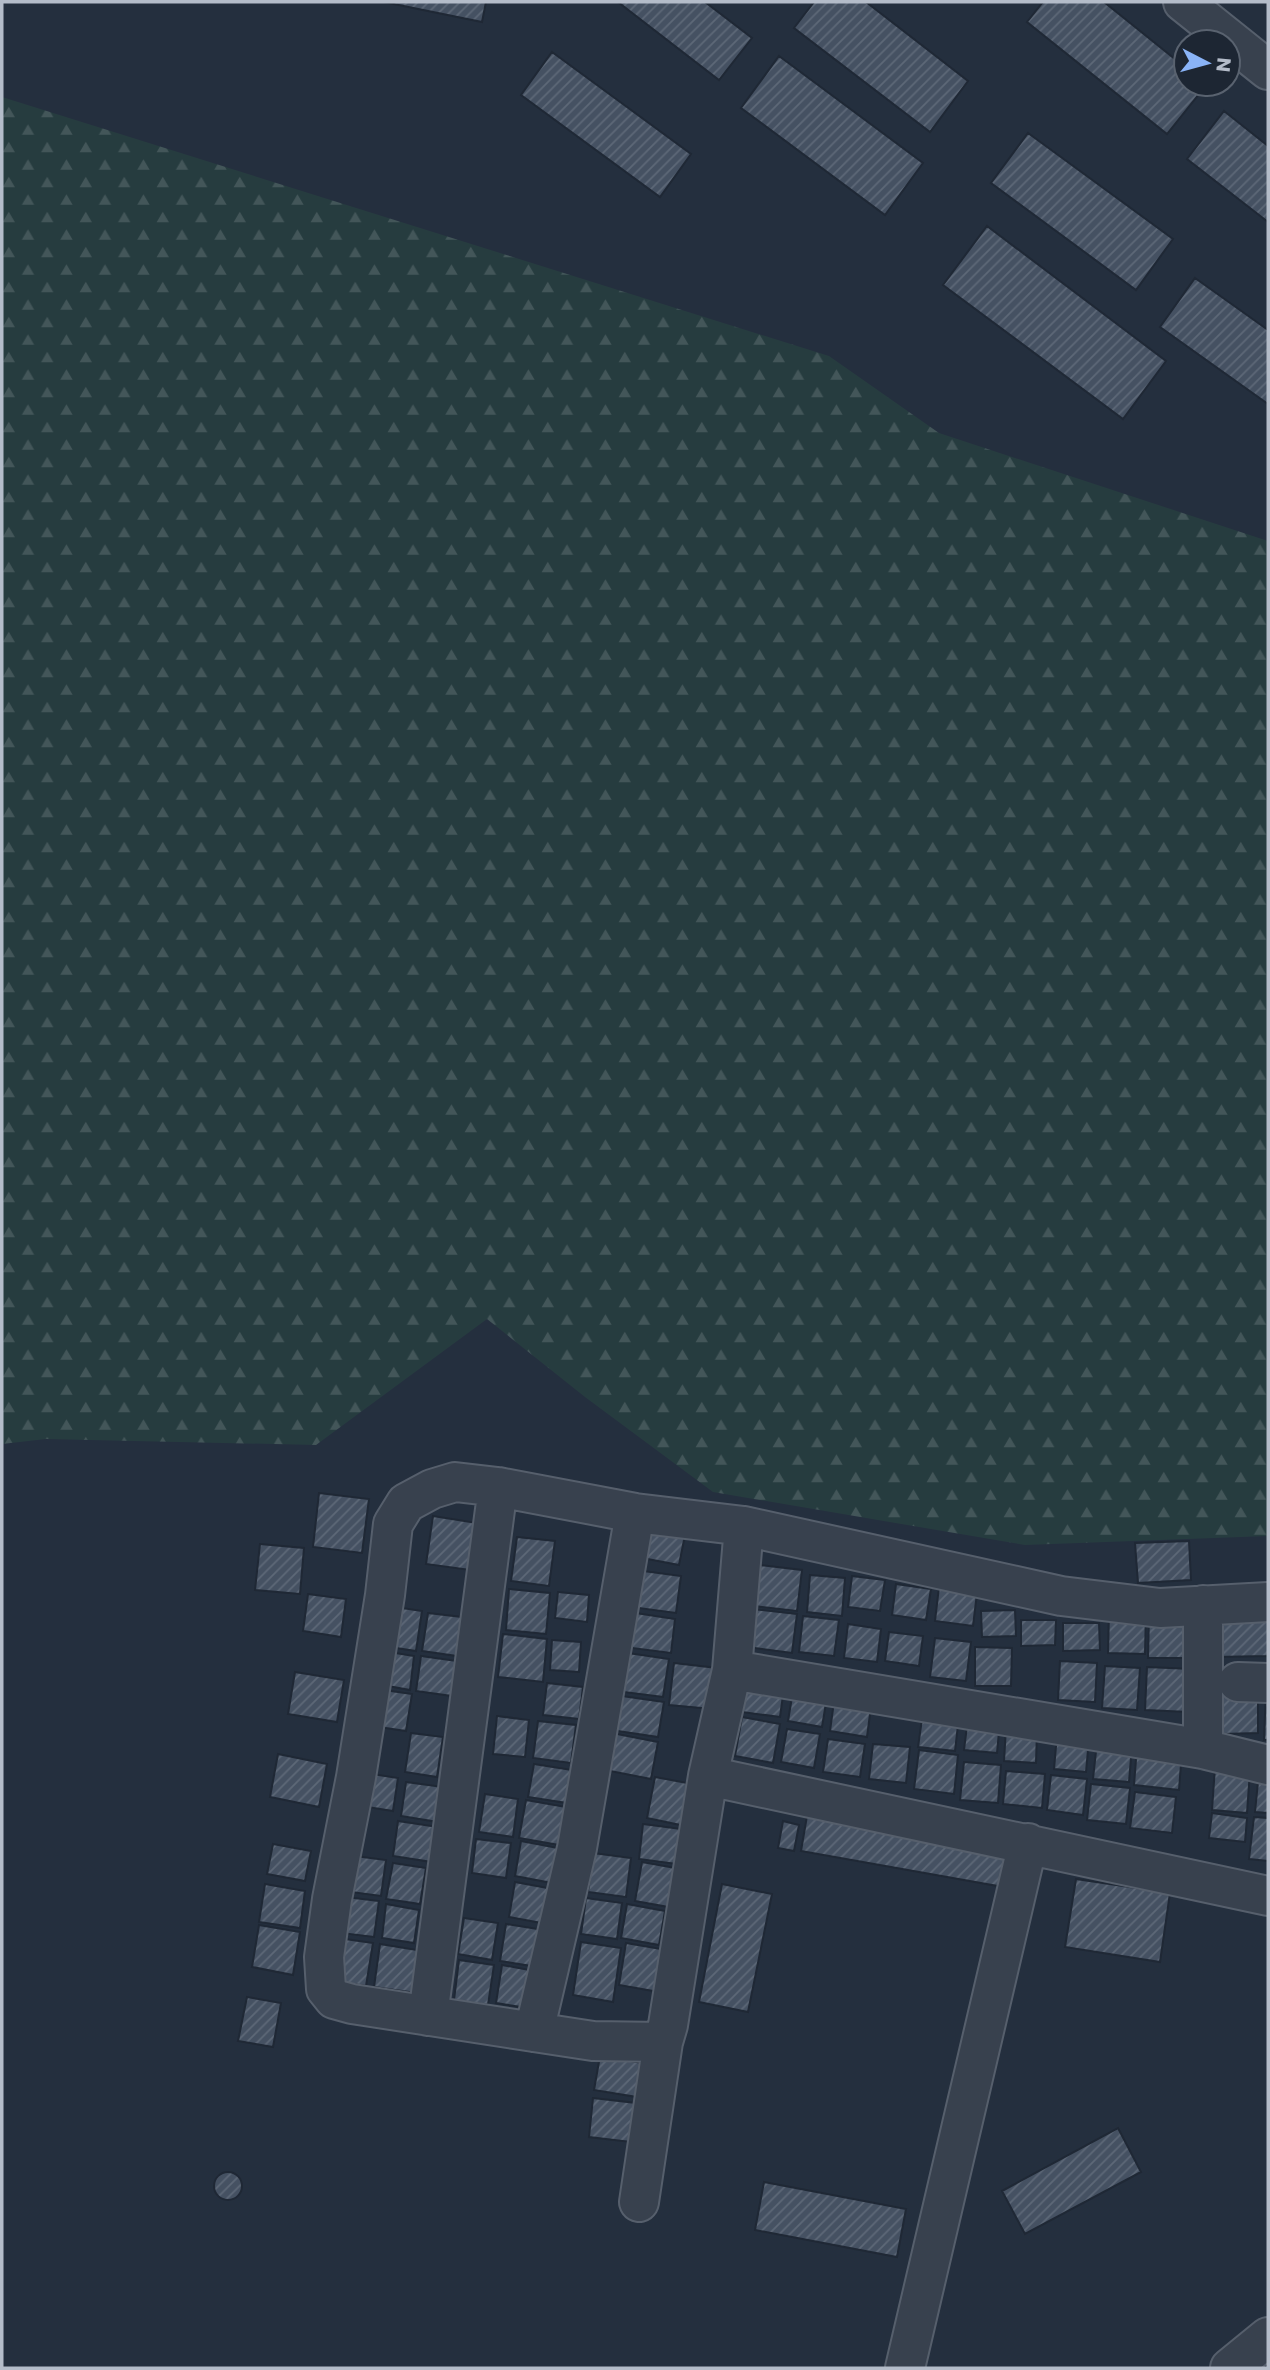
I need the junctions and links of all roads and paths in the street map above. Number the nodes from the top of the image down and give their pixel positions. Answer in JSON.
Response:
{"nodes":[{"id":1,"x":1184,"y":2,"type":"edge"},
{"id":2,"x":1268,"y":70,"type":"edge"},
{"id":3,"x":498,"y":1487,"type":"junction"},
{"id":4,"x":635,"y":1513,"type":"junction"},
{"id":5,"x":744,"y":1526,"type":"junction"},
{"id":6,"x":1268,"y":1602,"type":"edge"},
{"id":7,"x":1203,"y":1605,"type":"junction"},
{"id":8,"x":732,"y":1671,"type":"junction"},
{"id":9,"x":1203,"y":1749,"type":"junction"},
{"id":10,"x":1268,"y":1766,"type":"edge"},
{"id":11,"x":708,"y":1776,"type":"junction"},
{"id":12,"x":1028,"y":1843,"type":"junction"},
{"id":13,"x":1268,"y":1896,"type":"edge"},
{"id":14,"x":428,"y":2016,"type":"junction"},
{"id":15,"x":534,"y":2032,"type":"junction"},
{"id":16,"x":663,"y":2042,"type":"junction"},
{"id":17,"x":639,"y":2202,"type":"dead end"},
{"id":18,"x":1268,"y":2337,"type":"edge"},
{"id":19,"x":905,"y":2368,"type":"edge"},
{"id":20,"x":1230,"y":2368,"type":"edge"}],
"edges":[{"from":1,"to":2,"type":"street"},
{"from":3,"to":4,"type":"street"},
{"from":3,"to":14,"type":"street"},
{"from":3,"to":14,"type":"street"},
{"from":4,"to":5,"type":"street"},
{"from":4,"to":15,"type":"street"},
{"from":5,"to":7,"type":"street"},
{"from":5,"to":8,"type":"street"},
{"from":6,"to":7,"type":"street"},
{"from":7,"to":9,"type":"street"},
{"from":8,"to":9,"type":"street"},
{"from":8,"to":11,"type":"street"},
{"from":9,"to":10,"type":"street"},
{"from":11,"to":12,"type":"street"},
{"from":11,"to":16,"type":"street"},
{"from":12,"to":13,"type":"street"},
{"from":12,"to":19,"type":"street"},
{"from":14,"to":15,"type":"street"},
{"from":15,"to":16,"type":"street"},
{"from":16,"to":17,"type":"street"},
{"from":18,"to":20,"type":"street"}]}
